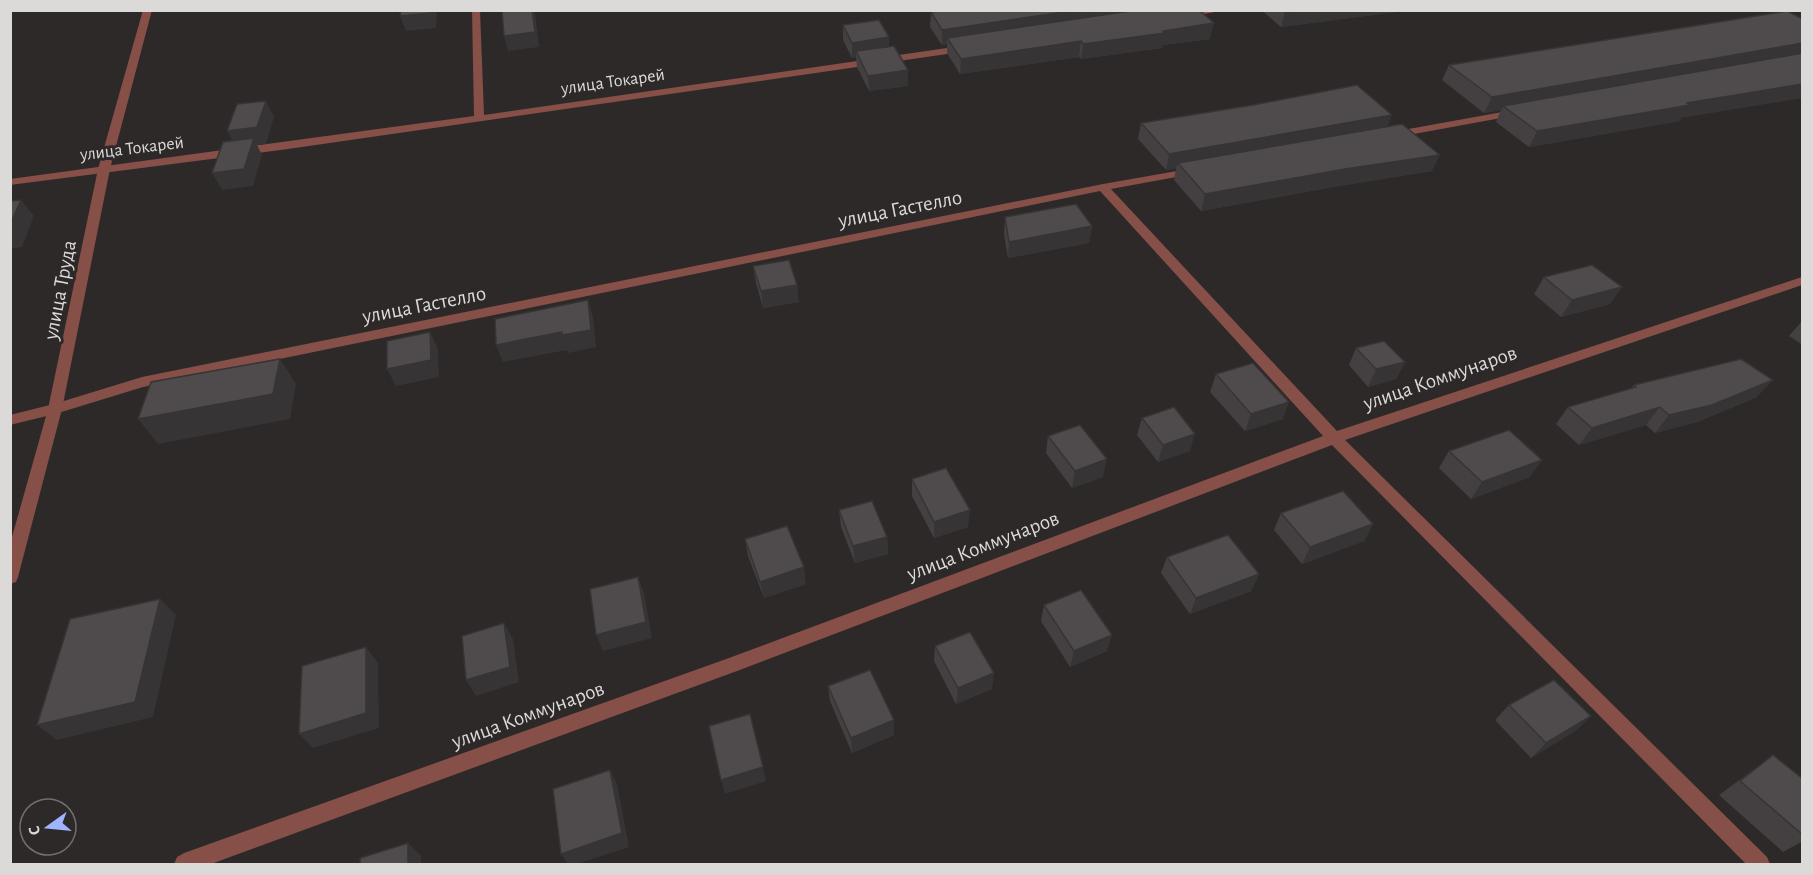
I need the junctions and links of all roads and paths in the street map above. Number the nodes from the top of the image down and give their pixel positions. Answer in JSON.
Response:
{"nodes":[{"id":1,"x":148,"y":10,"type":"edge"},
{"id":2,"x":476,"y":10,"type":"edge"},
{"id":3,"x":1220,"y":10,"type":"edge"},
{"id":4,"x":1174,"y":17,"type":"edge"},
{"id":5,"x":978,"y":47,"type":"edge"},
{"id":6,"x":1534,"y":109,"type":"edge"},
{"id":7,"x":479,"y":118,"type":"junction"},
{"id":8,"x":1383,"y":137,"type":"edge"},
{"id":9,"x":1208,"y":168,"type":"edge"},
{"id":10,"x":104,"y":169,"type":"junction"},
{"id":11,"x":10,"y":182,"type":"edge"},
{"id":12,"x":1103,"y":187,"type":"junction"},
{"id":13,"x":1803,"y":281,"type":"edge"},
{"id":14,"x":55,"y":409,"type":"junction"},
{"id":15,"x":10,"y":420,"type":"edge"},
{"id":16,"x":1334,"y":438,"type":"junction"},
{"id":17,"x":10,"y":577,"type":"edge"},
{"id":18,"x":184,"y":864,"type":"edge"},
{"id":19,"x":1760,"y":864,"type":"edge"}],
"edges":[{"from":1,"to":10,"type":"street","name":"улица Труда"},
{"from":2,"to":7,"type":"street"},
{"from":3,"to":4,"type":"street"},
{"from":5,"to":7,"type":"street","name":"улица Токарей"},
{"from":6,"to":8,"type":"street"},
{"from":7,"to":10,"type":"street","name":"улица Токарей"},
{"from":9,"to":12,"type":"street","name":"улица Гастелло"},
{"from":10,"to":11,"type":"street","name":"улица Токарей"},
{"from":10,"to":14,"type":"street","name":"улица Труда"},
{"from":12,"to":14,"type":"street","name":"улица Гастелло"},
{"from":12,"to":16,"type":"street"},
{"from":13,"to":16,"type":"street","name":"улица Коммунаров"},
{"from":14,"to":15,"type":"street","name":"улица Гастелло"},
{"from":14,"to":17,"type":"street","name":"улица Труда"},
{"from":16,"to":18,"type":"street","name":"улица Коммунаров"},
{"from":16,"to":19,"type":"street"}]}
